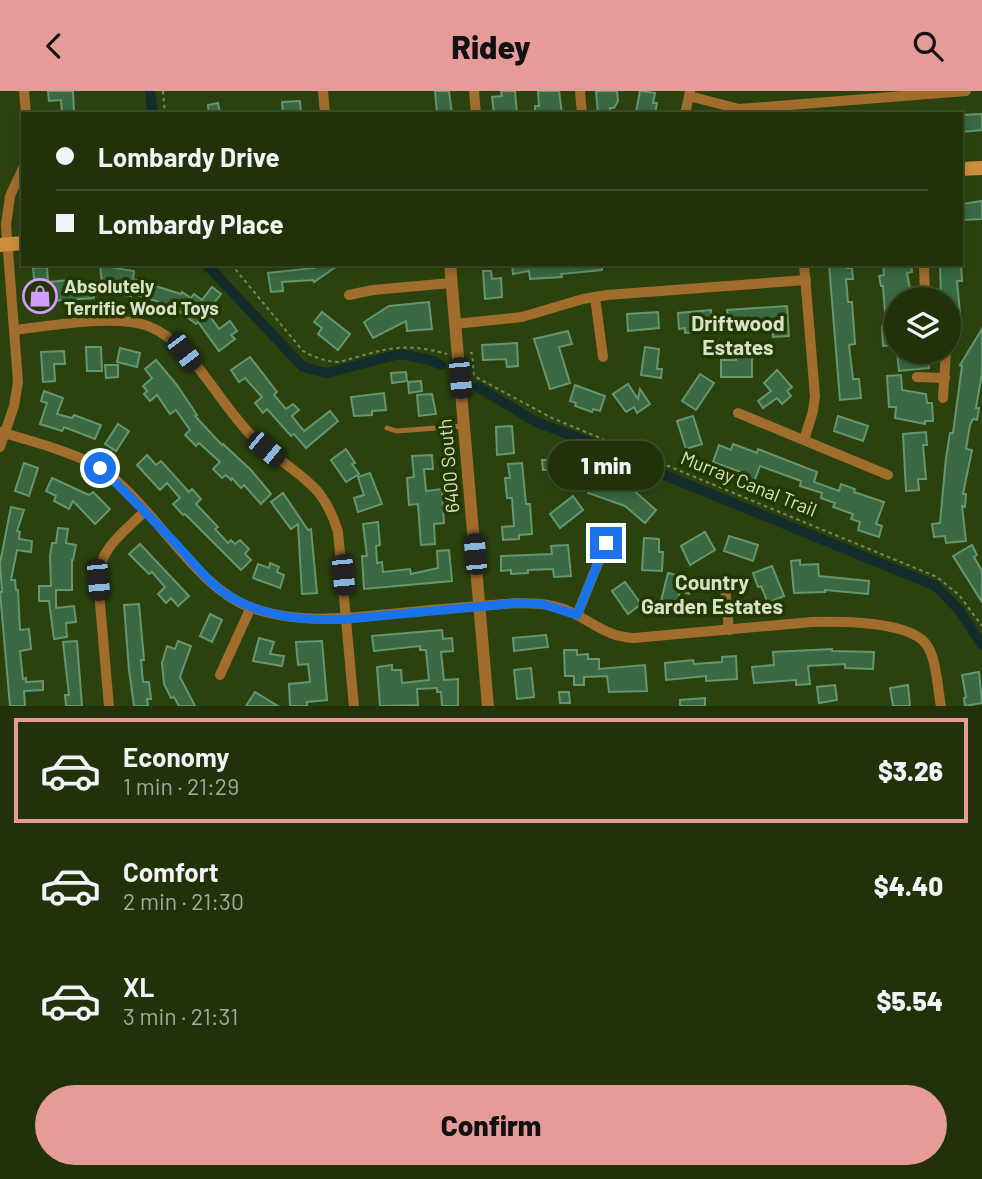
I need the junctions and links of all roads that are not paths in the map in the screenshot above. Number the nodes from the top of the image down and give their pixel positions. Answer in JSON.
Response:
{"nodes":[{"id":1,"x":24,"y":91,"type":"edge"},
{"id":2,"x":323,"y":91,"type":"edge"},
{"id":3,"x":474,"y":91,"type":"edge"},
{"id":4,"x":580,"y":91,"type":"edge"},
{"id":5,"x":966,"y":91,"type":"edge"},
{"id":6,"x":689,"y":94,"type":"edge"},
{"id":7,"x":831,"y":96,"type":"edge"},
{"id":8,"x":26,"y":112,"type":"edge"},
{"id":9,"x":325,"y":112,"type":"edge"},
{"id":10,"x":476,"y":112,"type":"edge"},
{"id":11,"x":582,"y":112,"type":"edge"},
{"id":12,"x":685,"y":112,"type":"edge"},
{"id":13,"x":982,"y":168,"type":"edge"},
{"id":14,"x":963,"y":169,"type":"edge"},
{"id":15,"x":21,"y":173,"type":"edge"},
{"id":16,"x":4,"y":245,"type":"edge"},
{"id":17,"x":450,"y":266,"type":"edge"},
{"id":18,"x":804,"y":266,"type":"edge"},
{"id":19,"x":924,"y":266,"type":"edge"},
{"id":20,"x":806,"y":280,"type":"junction"},
{"id":21,"x":452,"y":283,"type":"junction"},
{"id":22,"x":925,"y":287,"type":"edge"},
{"id":23,"x":349,"y":295,"type":"dead end"},
{"id":24,"x":595,"y":297,"type":"junction"},
{"id":25,"x":455,"y":324,"type":"junction"},
{"id":26,"x":15,"y":330,"type":"junction"},
{"id":27,"x":603,"y":357,"type":"dead end"},
{"id":28,"x":946,"y":364,"type":"edge"},
{"id":29,"x":917,"y":377,"type":"dead end"},
{"id":30,"x":945,"y":378,"type":"junction"},
{"id":31,"x":943,"y":397,"type":"dead end"},
{"id":32,"x":738,"y":413,"type":"dead end"},
{"id":33,"x":464,"y":426,"type":"junction"},
{"id":34,"x":387,"y":428,"type":"dead end"},
{"id":35,"x":2,"y":433,"type":"edge"},
{"id":36,"x":804,"y":440,"type":"junction"},
{"id":37,"x":0,"y":447,"type":"edge"},
{"id":38,"x":888,"y":475,"type":"dead end"},
{"id":39,"x":145,"y":511,"type":"junction"},
{"id":40,"x":606,"y":543,"type":"dead end"},
{"id":41,"x":725,"y":588,"type":"dead end"},
{"id":42,"x":479,"y":606,"type":"junction"},
{"id":43,"x":251,"y":607,"type":"junction"},
{"id":44,"x":577,"y":615,"type":"junction"},
{"id":45,"x":347,"y":619,"type":"junction"},
{"id":46,"x":729,"y":630,"type":"junction"},
{"id":47,"x":220,"y":675,"type":"dead end"},
{"id":48,"x":109,"y":706,"type":"edge"},
{"id":49,"x":354,"y":706,"type":"edge"},
{"id":50,"x":488,"y":706,"type":"edge"},
{"id":51,"x":941,"y":706,"type":"edge"}],
"edges":[{"from":1,"to":8,"type":"street"},
{"from":2,"to":9,"type":"street"},
{"from":3,"to":10,"type":"street"},
{"from":4,"to":11,"type":"street"},
{"from":5,"to":7,"type":"street"},
{"from":6,"to":7,"type":"street"},
{"from":6,"to":12,"type":"street"},
{"from":13,"to":14,"type":"main road"},
{"from":15,"to":16,"type":"street"},
{"from":16,"to":26,"type":"street"},
{"from":17,"to":21,"type":"street","name":"6400 South"},
{"from":18,"to":20,"type":"street"},
{"from":19,"to":22,"type":"street"},
{"from":20,"to":24,"type":"street"},
{"from":20,"to":36,"type":"street"},
{"from":21,"to":23,"type":"street"},
{"from":21,"to":25,"type":"street","name":"6400 South"},
{"from":24,"to":25,"type":"street"},
{"from":24,"to":27,"type":"street"},
{"from":25,"to":33,"type":"street","name":"6400 South"},
{"from":26,"to":35,"type":"street"},
{"from":26,"to":45,"type":"street"},
{"from":28,"to":30,"type":"street"},
{"from":29,"to":30,"type":"street"},
{"from":30,"to":31,"type":"street"},
{"from":32,"to":36,"type":"street"},
{"from":33,"to":34,"type":"lane"},
{"from":33,"to":42,"type":"street","name":"6400 South"},
{"from":35,"to":37,"type":"street"},
{"from":35,"to":39,"type":"street"},
{"from":36,"to":38,"type":"street"},
{"from":39,"to":43,"type":"street"},
{"from":39,"to":48,"type":"street"},
{"from":40,"to":44,"type":"street"},
{"from":41,"to":46,"type":"street"},
{"from":42,"to":44,"type":"street"},
{"from":42,"to":45,"type":"street"},
{"from":42,"to":50,"type":"street","name":"6400 South"},
{"from":43,"to":45,"type":"street"},
{"from":43,"to":47,"type":"street"},
{"from":44,"to":46,"type":"street"},
{"from":45,"to":49,"type":"street"},
{"from":46,"to":51,"type":"street"}]}
